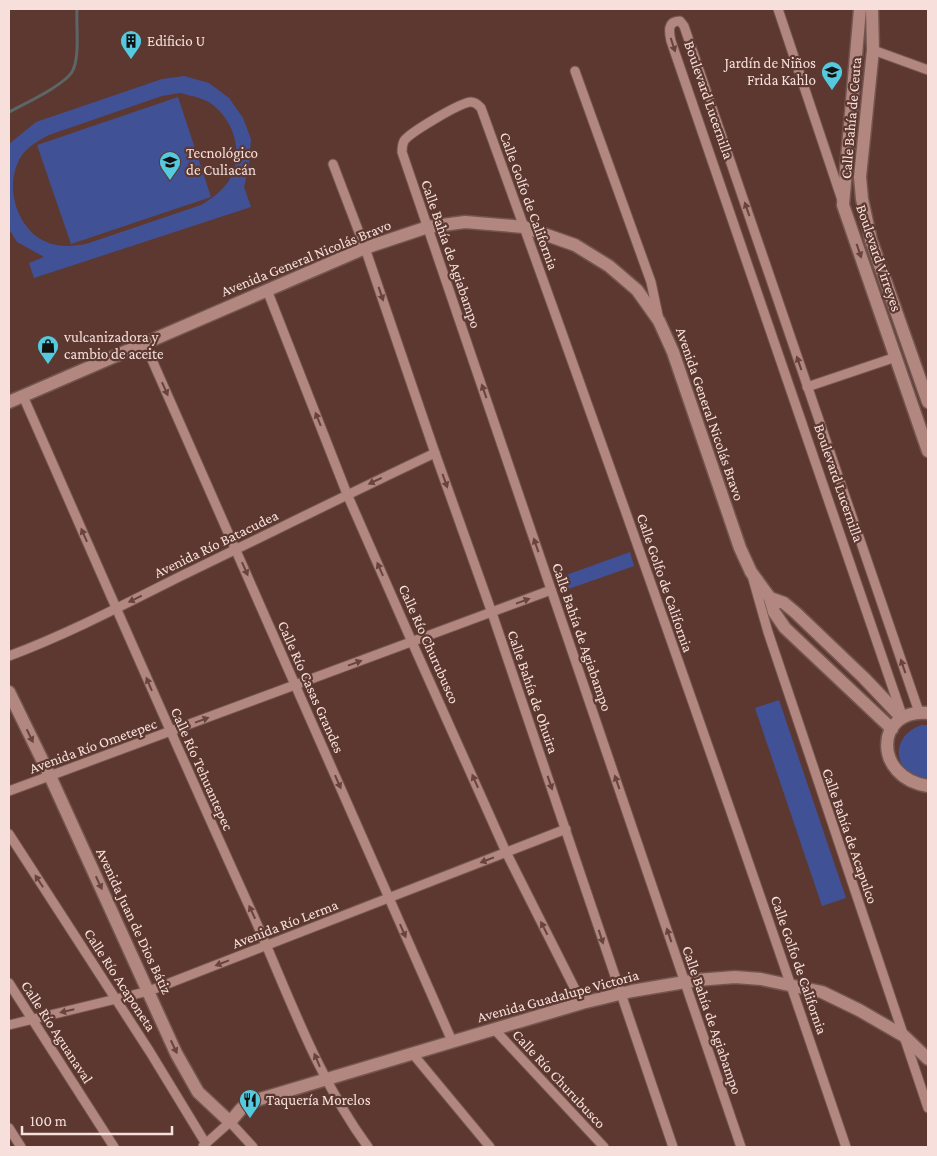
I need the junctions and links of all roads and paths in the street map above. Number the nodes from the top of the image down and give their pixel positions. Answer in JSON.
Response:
{"nodes":[{"id":1,"x":778,"y":9,"type":"edge"},
{"id":2,"x":860,"y":9,"type":"edge"},
{"id":3,"x":872,"y":9,"type":"edge"},
{"id":4,"x":873,"y":50,"type":"junction"},
{"id":5,"x":928,"y":70,"type":"edge"},
{"id":6,"x":575,"y":71,"type":"dead end"},
{"id":7,"x":408,"y":136,"type":"joint"},
{"id":8,"x":855,"y":153,"type":"junction"},
{"id":9,"x":333,"y":164,"type":"dead end"},
{"id":10,"x":862,"y":200,"type":"joint"},
{"id":11,"x":843,"y":205,"type":"junction"},
{"id":12,"x":428,"y":227,"type":"junction"},
{"id":13,"x":524,"y":227,"type":"junction"},
{"id":14,"x":365,"y":248,"type":"junction"},
{"id":15,"x":267,"y":290,"type":"junction"},
{"id":16,"x":659,"y":321,"type":"junction"},
{"id":17,"x":146,"y":344,"type":"junction"},
{"id":18,"x":896,"y":357,"type":"junction"},
{"id":19,"x":807,"y":386,"type":"junction"},
{"id":20,"x":23,"y":396,"type":"junction"},
{"id":21,"x":9,"y":402,"type":"edge"},
{"id":22,"x":928,"y":402,"type":"edge"},
{"id":23,"x":928,"y":451,"type":"edge"},
{"id":24,"x":435,"y":453,"type":"junction"},
{"id":25,"x":347,"y":494,"type":"junction"},
{"id":26,"x":236,"y":549,"type":"junction"},
{"id":27,"x":751,"y":572,"type":"junction"},
{"id":28,"x":552,"y":590,"type":"junction"},
{"id":29,"x":770,"y":598,"type":"junction"},
{"id":30,"x":116,"y":608,"type":"junction"},
{"id":31,"x":492,"y":612,"type":"junction"},
{"id":32,"x":412,"y":642,"type":"junction"},
{"id":33,"x":9,"y":656,"type":"edge"},
{"id":34,"x":295,"y":685,"type":"junction"},
{"id":35,"x":9,"y":692,"type":"edge"},
{"id":36,"x":924,"y":712,"type":"edge"},
{"id":37,"x":902,"y":718,"type":"junction"},
{"id":38,"x":892,"y":728,"type":"junction"},
{"id":39,"x":170,"y":732,"type":"junction"},
{"id":40,"x":50,"y":776,"type":"junction"},
{"id":41,"x":927,"y":788,"type":"edge"},
{"id":42,"x":9,"y":791,"type":"edge"},
{"id":43,"x":566,"y":830,"type":"junction"},
{"id":44,"x":9,"y":834,"type":"edge"},
{"id":45,"x":506,"y":852,"type":"junction"},
{"id":46,"x":389,"y":898,"type":"junction"},
{"id":47,"x":267,"y":945,"type":"junction"},
{"id":48,"x":685,"y":982,"type":"junction"},
{"id":49,"x":9,"y":983,"type":"edge"},
{"id":50,"x":792,"y":985,"type":"junction"},
{"id":51,"x":149,"y":991,"type":"junction"},
{"id":52,"x":620,"y":994,"type":"junction"},
{"id":53,"x":116,"y":999,"type":"junction"},
{"id":54,"x":582,"y":1003,"type":"junction"},
{"id":55,"x":32,"y":1019,"type":"junction"},
{"id":56,"x":9,"y":1024,"type":"edge"},
{"id":57,"x":494,"y":1029,"type":"junction"},
{"id":58,"x":904,"y":1036,"type":"junction"},
{"id":59,"x":452,"y":1041,"type":"junction"},
{"id":60,"x":412,"y":1053,"type":"junction"},
{"id":61,"x":928,"y":1058,"type":"edge"},
{"id":62,"x":325,"y":1079,"type":"junction"},
{"id":63,"x":928,"y":1108,"type":"edge"},
{"id":64,"x":230,"y":1122,"type":"junction"},
{"id":65,"x":9,"y":1128,"type":"edge"},
{"id":66,"x":204,"y":1145,"type":"edge"},
{"id":67,"x":21,"y":1147,"type":"edge"},
{"id":68,"x":114,"y":1147,"type":"edge"},
{"id":69,"x":253,"y":1147,"type":"edge"},
{"id":70,"x":368,"y":1147,"type":"edge"},
{"id":71,"x":490,"y":1147,"type":"edge"},
{"id":72,"x":604,"y":1147,"type":"edge"},
{"id":73,"x":672,"y":1147,"type":"edge"},
{"id":74,"x":741,"y":1147,"type":"edge"},
{"id":75,"x":846,"y":1147,"type":"edge"}],
"edges":[{"from":1,"to":11,"type":"street"},
{"from":2,"to":8,"type":"street","name":"Boulevard Virreyes"},
{"from":3,"to":4,"type":"street","name":"Calle Bahía de Ceuta"},
{"from":4,"to":5,"type":"street"},
{"from":4,"to":8,"type":"street","name":"Calle Bahía de Ceuta"},
{"from":6,"to":16,"type":"street"},
{"from":7,"to":12,"type":"street","name":"Calle Bahía de Agiabampo"},
{"from":7,"to":13,"type":"street","name":"Calle Golfo de California"},
{"from":8,"to":10,"type":"street","name":"Calle Bahía de Ceuta"},
{"from":8,"to":11,"type":"street","name":"Boulevard Virreyes"},
{"from":9,"to":14,"type":"street","name":"Calle Bahía de Ohuira"},
{"from":10,"to":22,"type":"street","name":"Boulevard Virreyes"},
{"from":11,"to":18,"type":"street","name":"Boulevard Virreyes","one_way":true},
{"from":12,"to":13,"type":"street","name":"Avenida General Nicolás Bravo"},
{"from":12,"to":14,"type":"street","name":"Avenida General Nicolás Bravo"},
{"from":28,"to":12,"type":"street","name":"Calle Bahía de Agiabampo","one_way":true},
{"from":13,"to":16,"type":"street","name":"Avenida General Nicolás Bravo"},
{"from":13,"to":50,"type":"street","name":"Calle Golfo de California"},
{"from":14,"to":15,"type":"street","name":"Avenida General Nicolás Bravo"},
{"from":14,"to":24,"type":"street","name":"Calle Bahía de Ohuira","one_way":true},
{"from":15,"to":17,"type":"street","name":"Avenida General Nicolás Bravo"},
{"from":25,"to":15,"type":"street","name":"Calle Río Churubusco","one_way":true},
{"from":16,"to":27,"type":"street","name":"Avenida General Nicolás Bravo"},
{"from":17,"to":20,"type":"street","name":"Avenida General Nicolás Bravo"},
{"from":17,"to":26,"type":"street","name":"Calle Río Casas Grandes","one_way":true},
{"from":18,"to":19,"type":"street"},
{"from":18,"to":23,"type":"street","name":"Boulevard Virreyes"},
{"from":36,"to":19,"type":"street","name":"Boulevard Lucernilla","one_way":true},
{"from":19,"to":37,"type":"street","name":"Boulevard Lucernilla","one_way":true},
{"from":20,"to":21,"type":"street","name":"Avenida General Nicolás Bravo"},
{"from":30,"to":20,"type":"street","name":"Calle Río Tehuantepec","one_way":true},
{"from":24,"to":25,"type":"street","name":"Avenida Río Batacudea","one_way":true},
{"from":24,"to":31,"type":"street","name":"Calle Bahía de Ohuira","one_way":true},
{"from":25,"to":26,"type":"street","name":"Avenida Río Batacudea"},
{"from":32,"to":25,"type":"street","name":"Calle Río Churubusco","one_way":true},
{"from":26,"to":30,"type":"street","name":"Avenida Río Batacudea","one_way":true},
{"from":26,"to":34,"type":"street","name":"Calle Río Casas Grandes","one_way":true},
{"from":27,"to":29,"type":"street","name":"Avenida General Nicolás Bravo"},
{"from":27,"to":58,"type":"street","name":"Calle Bahía de Acapulco"},
{"from":31,"to":28,"type":"street","name":"Avenida Río Ometepec","one_way":true},
{"from":48,"to":28,"type":"street","name":"Calle Bahía de Agiabampo","one_way":true},
{"from":29,"to":37,"type":"street","name":"Avenida General Nicolás Bravo"},
{"from":29,"to":38,"type":"street","name":"Avenida General Nicolás Bravo"},
{"from":30,"to":33,"type":"street","name":"Avenida Río Batacudea"},
{"from":39,"to":30,"type":"street","name":"Calle Río Tehuantepec","one_way":true},
{"from":31,"to":32,"type":"street","name":"Avenida Río Ometepec"},
{"from":31,"to":43,"type":"street","name":"Calle Bahía de Ohuira","one_way":true},
{"from":34,"to":32,"type":"street","name":"Avenida Río Ometepec","one_way":true},
{"from":45,"to":32,"type":"street","name":"Calle Río Churubusco","one_way":true},
{"from":39,"to":34,"type":"street","name":"Avenida Río Ometepec","one_way":true},
{"from":34,"to":46,"type":"street","name":"Calle Río Casas Grandes","one_way":true},
{"from":35,"to":40,"type":"street","name":"Avenida Juan de Dios Bátiz","one_way":true},
{"from":36,"to":37,"type":"street"},
{"from":37,"to":38,"type":"street"},
{"from":38,"to":41,"type":"street"},
{"from":39,"to":40,"type":"street","name":"Avenida Río Ometepec"},
{"from":47,"to":39,"type":"street","name":"Calle Río Tehuantepec","one_way":true},
{"from":40,"to":42,"type":"street","name":"Avenida Río Ometepec"},
{"from":40,"to":51,"type":"street","name":"Avenida Juan de Dios Bátiz","one_way":true},
{"from":43,"to":45,"type":"street","name":"Avenida Río Lerma"},
{"from":43,"to":52,"type":"street","name":"Calle Bahía de Ohuira","one_way":true},
{"from":53,"to":44,"type":"street","name":"Calle Río Acaponeta","one_way":true},
{"from":45,"to":46,"type":"street","name":"Avenida Río Lerma","one_way":true},
{"from":54,"to":45,"type":"street","name":"Calle Río Churubusco","one_way":true},
{"from":46,"to":47,"type":"street","name":"Avenida Río Lerma"},
{"from":46,"to":59,"type":"street","name":"Calle Río Casas Grandes","one_way":true},
{"from":47,"to":51,"type":"street","name":"Avenida Río Lerma","one_way":true},
{"from":62,"to":47,"type":"street","name":"Calle Río Tehuantepec","one_way":true},
{"from":48,"to":50,"type":"street","name":"Avenida Guadalupe Victoria"},
{"from":48,"to":52,"type":"street","name":"Avenida Guadalupe Victoria"},
{"from":48,"to":74,"type":"street","name":"Calle Bahía de Agiabampo"},
{"from":49,"to":55,"type":"street","name":"Calle Río Aguanaval"},
{"from":50,"to":58,"type":"street","name":"Avenida Guadalupe Victoria"},
{"from":50,"to":75,"type":"street","name":"Calle Golfo de California"},
{"from":51,"to":53,"type":"street","name":"Avenida Río Lerma"},
{"from":51,"to":64,"type":"street","name":"Avenida Juan de Dios Bátiz","one_way":true},
{"from":52,"to":54,"type":"street","name":"Avenida Guadalupe Victoria"},
{"from":52,"to":73,"type":"street","name":"Calle Bahía de Ohuira"},
{"from":53,"to":55,"type":"street","name":"Avenida Río Lerma","one_way":true},
{"from":53,"to":66,"type":"street","name":"Calle Río Acaponeta"},
{"from":54,"to":57,"type":"street","name":"Avenida Guadalupe Victoria"},
{"from":55,"to":56,"type":"street","name":"Avenida Río Lerma"},
{"from":55,"to":68,"type":"street","name":"Calle Río Aguanaval"},
{"from":57,"to":59,"type":"street","name":"Avenida Guadalupe Victoria"},
{"from":57,"to":72,"type":"street","name":"Calle Río Churubusco"},
{"from":58,"to":61,"type":"street","name":"Avenida Guadalupe Victoria"},
{"from":58,"to":63,"type":"street","name":"Calle Bahía de Acapulco"},
{"from":59,"to":60,"type":"street","name":"Avenida Guadalupe Victoria"},
{"from":60,"to":62,"type":"street","name":"Avenida Guadalupe Victoria"},
{"from":60,"to":71,"type":"street"},
{"from":62,"to":64,"type":"street","name":"Avenida Guadalupe Victoria"},
{"from":62,"to":70,"type":"street","name":"Calle Río Tehuantepec"},
{"from":64,"to":66,"type":"street","name":"Avenida Guadalupe Victoria"},
{"from":64,"to":69,"type":"street","name":"Avenida Juan de Dios Bátiz"},
{"from":65,"to":67,"type":"street"}]}
